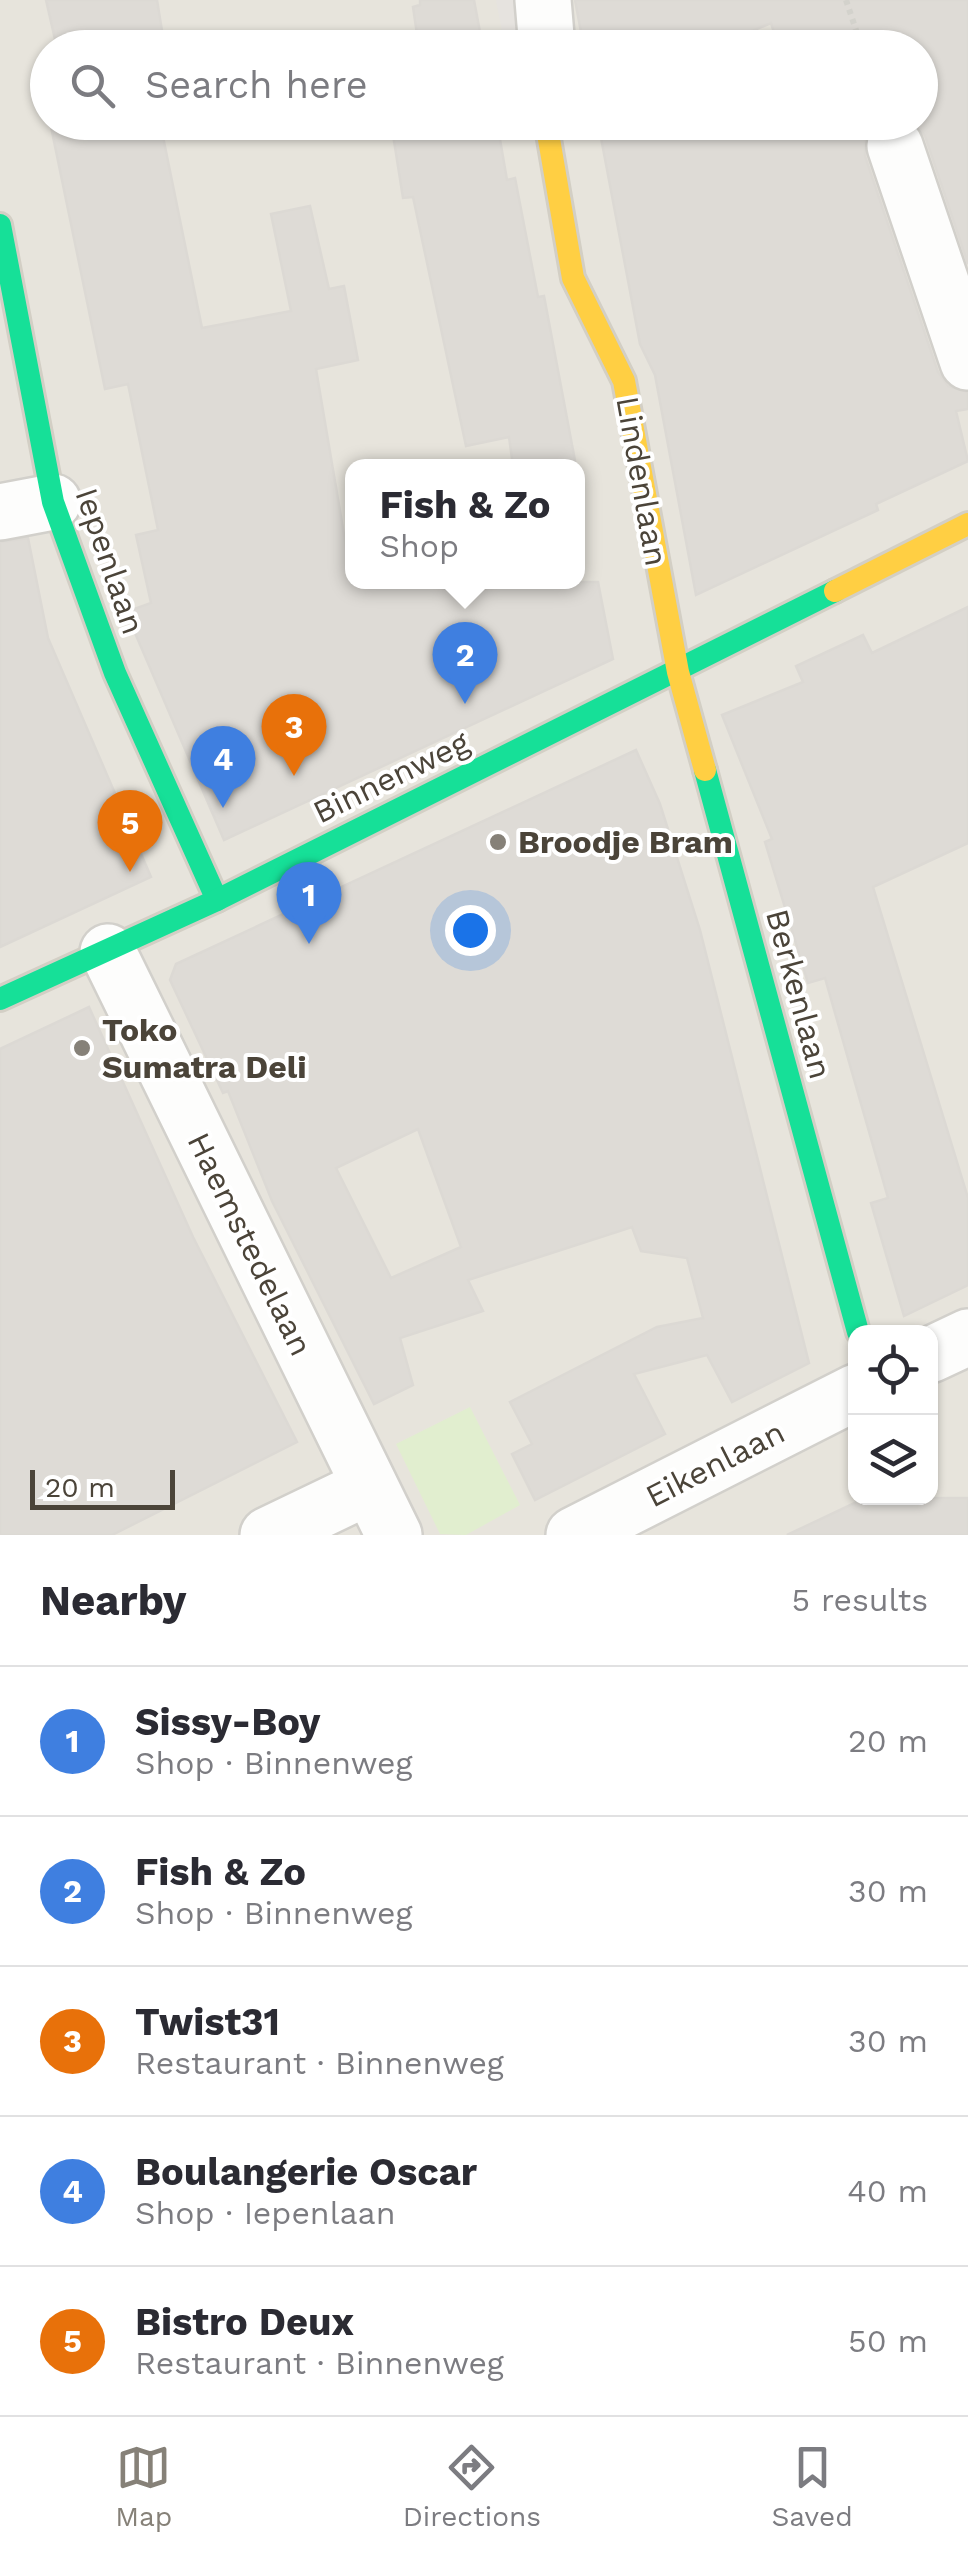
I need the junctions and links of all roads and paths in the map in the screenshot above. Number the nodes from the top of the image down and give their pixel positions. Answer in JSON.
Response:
{"nodes":[{"id":1,"x":543,"y":0,"type":"edge"},
{"id":2,"x":846,"y":0,"type":"edge"},
{"id":3,"x":546,"y":30,"type":"edge"},
{"id":4,"x":856,"y":30,"type":"edge"},
{"id":5,"x":549,"y":140,"type":"edge"},
{"id":6,"x":895,"y":146,"type":"dead end"},
{"id":7,"x":0,"y":225,"type":"edge"},
{"id":8,"x":968,"y":362,"type":"edge"},
{"id":9,"x":53,"y":502,"type":"junction"},
{"id":10,"x":0,"y":512,"type":"edge"},
{"id":11,"x":968,"y":524,"type":"edge"},
{"id":12,"x":678,"y":672,"type":"junction"},
{"id":13,"x":216,"y":900,"type":"junction"},
{"id":14,"x":108,"y":952,"type":"junction"},
{"id":15,"x":0,"y":1000,"type":"edge"},
{"id":16,"x":856,"y":1325,"type":"edge"},
{"id":17,"x":968,"y":1337,"type":"edge"},
{"id":18,"x":938,"y":1351,"type":"edge"},
{"id":19,"x":848,"y":1396,"type":"edge"},
{"id":20,"x":368,"y":1487,"type":"junction"},
{"id":21,"x":268,"y":1535,"type":"edge"},
{"id":22,"x":394,"y":1535,"type":"edge"},
{"id":23,"x":574,"y":1535,"type":"edge"}],
"edges":[{"from":1,"to":3,"type":"street"},
{"from":2,"to":4,"type":"path"},
{"from":5,"to":12,"type":"street","name":"Lindenlaan"},
{"from":6,"to":8,"type":"street"},
{"from":7,"to":9,"type":"street","name":"Iepenlaan"},
{"from":9,"to":10,"type":"street"},
{"from":9,"to":13,"type":"street","name":"Iepenlaan"},
{"from":11,"to":12,"type":"street","name":"Binnenweg"},
{"from":12,"to":13,"type":"street","name":"Binnenweg"},
{"from":12,"to":16,"type":"street","name":"Berkenlaan"},
{"from":13,"to":14,"type":"street","name":"Binnenweg"},
{"from":14,"to":15,"type":"street","name":"Binnenweg"},
{"from":14,"to":20,"type":"street","name":"Haemstedelaan"},
{"from":17,"to":18,"type":"street"},
{"from":19,"to":23,"type":"street","name":"Eikenlaan"},
{"from":20,"to":21,"type":"street"},
{"from":20,"to":22,"type":"street","name":"Haemstedelaan"}]}
